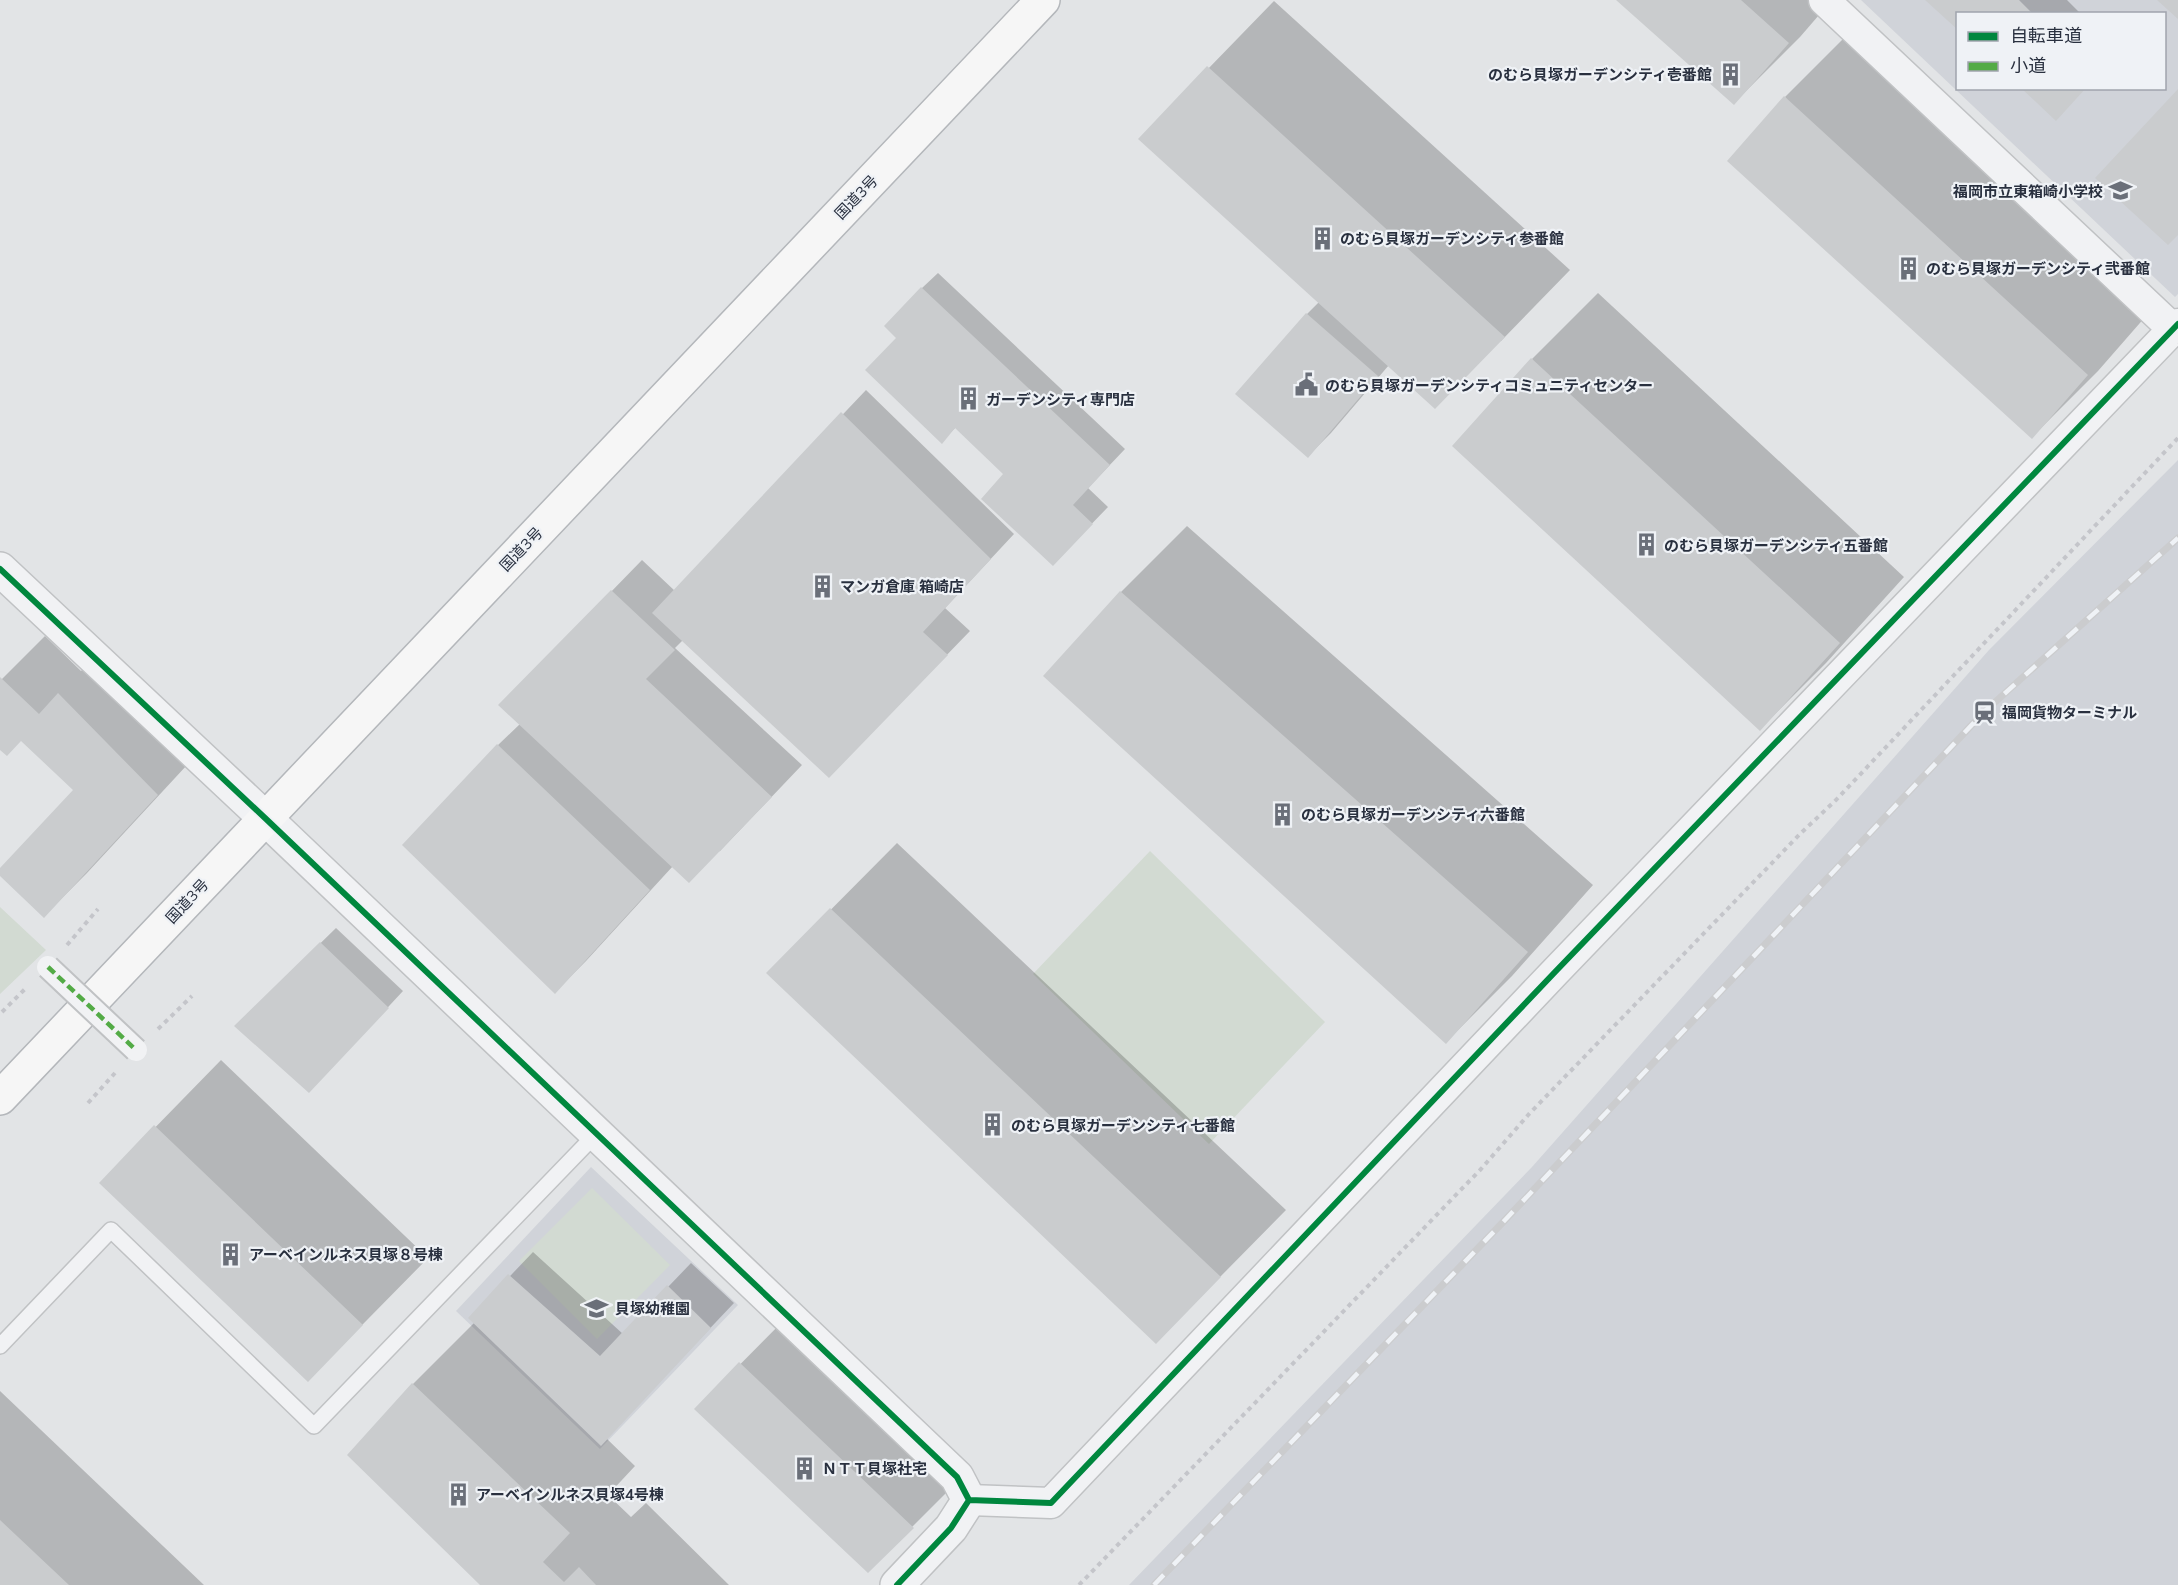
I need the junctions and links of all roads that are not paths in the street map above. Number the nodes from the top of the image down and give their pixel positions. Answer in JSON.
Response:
{"nodes":[{"id":1,"x":1043,"y":0,"type":"edge"},
{"id":2,"x":1824,"y":0,"type":"edge"},
{"id":3,"x":2176,"y":326,"type":"edge"},
{"id":4,"x":0,"y":569,"type":"edge"},
{"id":5,"x":265,"y":818,"type":"junction"},
{"id":6,"x":48,"y":967,"type":"dead end"},
{"id":7,"x":136,"y":1050,"type":"dead end"},
{"id":8,"x":0,"y":1098,"type":"edge"},
{"id":9,"x":596,"y":1134,"type":"junction"},
{"id":10,"x":0,"y":1346,"type":"edge"},
{"id":11,"x":969,"y":1500,"type":"junction"},
{"id":12,"x":897,"y":1585,"type":"edge"}],
"edges":[{"from":1,"to":5,"type":"highway","name":"国道3号"},
{"from":2,"to":3,"type":"street"},
{"from":3,"to":11,"type":"street"},
{"from":4,"to":5,"type":"street"},
{"from":5,"to":8,"type":"highway","name":"国道3号"},
{"from":5,"to":9,"type":"street"},
{"from":6,"to":7,"type":"street","bridge":true},
{"from":9,"to":10,"type":"lane"},
{"from":9,"to":11,"type":"street"},
{"from":11,"to":12,"type":"street"}]}
